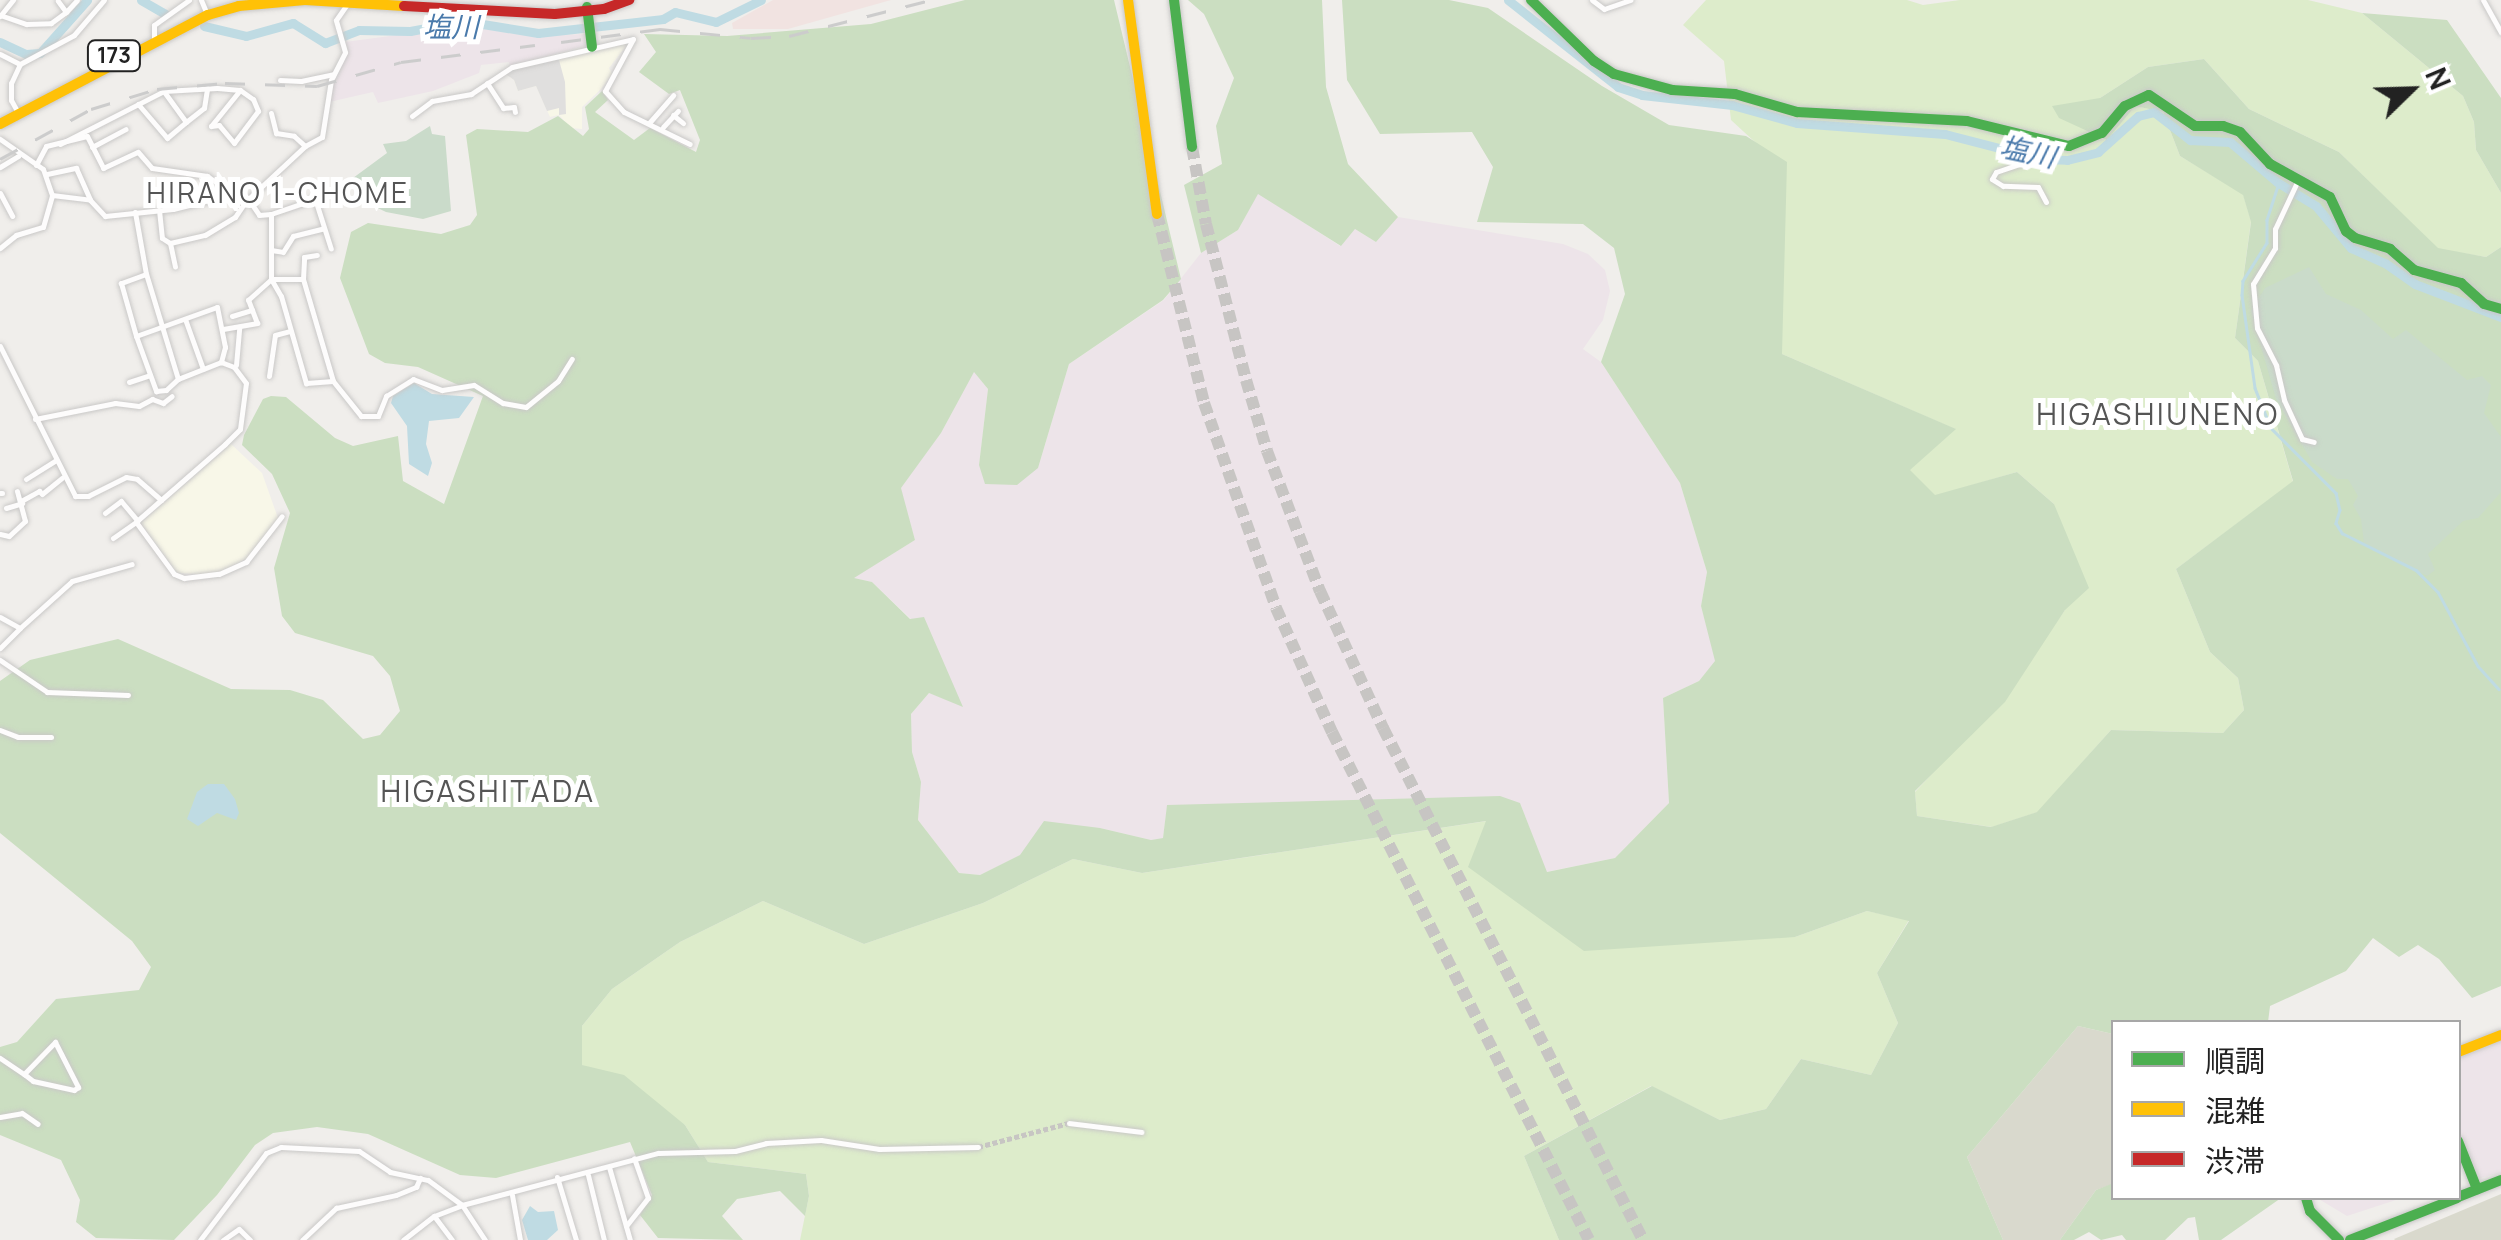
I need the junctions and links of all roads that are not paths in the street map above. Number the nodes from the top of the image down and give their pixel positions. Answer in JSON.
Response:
{"nodes":[{"id":1,"x":14,"y":0,"type":"edge"},
{"id":2,"x":77,"y":0,"type":"edge"},
{"id":3,"x":104,"y":0,"type":"edge"},
{"id":4,"x":189,"y":0,"type":"edge"},
{"id":5,"x":418,"y":0,"type":"edge"},
{"id":6,"x":611,"y":0,"type":"edge"},
{"id":7,"x":629,"y":0,"type":"edge"},
{"id":8,"x":1128,"y":0,"type":"edge"},
{"id":9,"x":1174,"y":0,"type":"edge"},
{"id":10,"x":1531,"y":0,"type":"edge"},
{"id":11,"x":1592,"y":0,"type":"edge"},
{"id":12,"x":1630,"y":0,"type":"edge"},
{"id":13,"x":2484,"y":0,"type":"edge"},
{"id":14,"x":58,"y":1,"type":"edge"},
{"id":15,"x":348,"y":1,"type":"edge"},
{"id":16,"x":235,"y":2,"type":"edge"},
{"id":17,"x":204,"y":8,"type":"edge"},
{"id":18,"x":567,"y":8,"type":"edge"},
{"id":19,"x":66,"y":12,"type":"junction"},
{"id":20,"x":0,"y":16,"type":"edge"},
{"id":21,"x":588,"y":18,"type":"junction"},
{"id":22,"x":2501,"y":32,"type":"edge"},
{"id":23,"x":154,"y":38,"type":"junction"},
{"id":24,"x":592,"y":47,"type":"junction"},
{"id":25,"x":0,"y":54,"type":"edge"},
{"id":26,"x":20,"y":64,"type":"junction"},
{"id":27,"x":333,"y":74,"type":"junction"},
{"id":28,"x":280,"y":80,"type":"dead end"},
{"id":29,"x":486,"y":83,"type":"junction"},
{"id":30,"x":207,"y":88,"type":"junction"},
{"id":31,"x":240,"y":90,"type":"junction"},
{"id":32,"x":164,"y":92,"type":"junction"},
{"id":33,"x":673,"y":95,"type":"dead end"},
{"id":34,"x":138,"y":104,"type":"junction"},
{"id":35,"x":17,"y":112,"type":"junction"},
{"id":36,"x":515,"y":112,"type":"dead end"},
{"id":37,"x":271,"y":113,"type":"dead end"},
{"id":38,"x":412,"y":116,"type":"dead end"},
{"id":39,"x":0,"y":121,"type":"edge"},
{"id":40,"x":186,"y":122,"type":"junction"},
{"id":41,"x":683,"y":123,"type":"dead end"},
{"id":42,"x":648,"y":124,"type":"junction"},
{"id":43,"x":663,"y":128,"type":"junction"},
{"id":44,"x":126,"y":129,"type":"dead end"},
{"id":45,"x":0,"y":139,"type":"edge"},
{"id":46,"x":60,"y":144,"type":"junction"},
{"id":47,"x":690,"y":144,"type":"dead end"},
{"id":48,"x":2056,"y":145,"type":"junction"},
{"id":49,"x":305,"y":146,"type":"junction"},
{"id":50,"x":92,"y":147,"type":"junction"},
{"id":51,"x":1192,"y":147,"type":"tunnel mouth"},
{"id":52,"x":18,"y":156,"type":"junction"},
{"id":53,"x":36,"y":165,"type":"junction"},
{"id":54,"x":0,"y":167,"type":"edge"},
{"id":55,"x":47,"y":174,"type":"junction"},
{"id":56,"x":2298,"y":180,"type":"junction"},
{"id":57,"x":0,"y":193,"type":"edge"},
{"id":58,"x":52,"y":195,"type":"junction"},
{"id":59,"x":230,"y":195,"type":"junction"},
{"id":60,"x":90,"y":200,"type":"junction"},
{"id":61,"x":246,"y":201,"type":"junction"},
{"id":62,"x":2046,"y":202,"type":"dead end"},
{"id":63,"x":159,"y":210,"type":"junction"},
{"id":64,"x":136,"y":212,"type":"junction"},
{"id":65,"x":271,"y":214,"type":"junction"},
{"id":66,"x":1156,"y":214,"type":"tunnel mouth"},
{"id":67,"x":12,"y":216,"type":"dead end"},
{"id":68,"x":322,"y":229,"type":"junction"},
{"id":69,"x":170,"y":242,"type":"junction"},
{"id":70,"x":0,"y":248,"type":"edge"},
{"id":71,"x":331,"y":249,"type":"dead end"},
{"id":72,"x":271,"y":250,"type":"junction"},
{"id":73,"x":317,"y":255,"type":"dead end"},
{"id":74,"x":175,"y":266,"type":"dead end"},
{"id":75,"x":146,"y":274,"type":"junction"},
{"id":76,"x":271,"y":279,"type":"junction"},
{"id":77,"x":303,"y":279,"type":"junction"},
{"id":78,"x":2501,"y":309,"type":"edge"},
{"id":79,"x":252,"y":310,"type":"junction"},
{"id":80,"x":232,"y":316,"type":"dead end"},
{"id":81,"x":185,"y":319,"type":"junction"},
{"id":82,"x":239,"y":327,"type":"junction"},
{"id":83,"x":161,"y":328,"type":"junction"},
{"id":84,"x":222,"y":329,"type":"junction"},
{"id":85,"x":290,"y":331,"type":"junction"},
{"id":86,"x":136,"y":336,"type":"junction"},
{"id":87,"x":0,"y":346,"type":"edge"},
{"id":88,"x":572,"y":359,"type":"dead end"},
{"id":89,"x":221,"y":362,"type":"junction"},
{"id":90,"x":236,"y":365,"type":"dead end"},
{"id":91,"x":203,"y":369,"type":"junction"},
{"id":92,"x":150,"y":374,"type":"junction"},
{"id":93,"x":269,"y":376,"type":"dead end"},
{"id":94,"x":178,"y":379,"type":"junction"},
{"id":95,"x":333,"y":381,"type":"junction"},
{"id":96,"x":129,"y":382,"type":"dead end"},
{"id":97,"x":172,"y":396,"type":"dead end"},
{"id":98,"x":35,"y":418,"type":"junction"},
{"id":99,"x":2314,"y":442,"type":"dead end"},
{"id":100,"x":54,"y":461,"type":"junction"},
{"id":101,"x":26,"y":478,"type":"dead end"},
{"id":102,"x":62,"y":478,"type":"junction"},
{"id":103,"x":17,"y":490,"type":"dead end"},
{"id":104,"x":161,"y":500,"type":"junction"},
{"id":105,"x":22,"y":502,"type":"junction"},
{"id":106,"x":6,"y":508,"type":"dead end"},
{"id":107,"x":105,"y":514,"type":"dead end"},
{"id":108,"x":282,"y":516,"type":"dead end"},
{"id":109,"x":137,"y":522,"type":"junction"},
{"id":110,"x":0,"y":534,"type":"edge"},
{"id":111,"x":112,"y":538,"type":"dead end"},
{"id":112,"x":132,"y":564,"type":"dead end"},
{"id":113,"x":0,"y":617,"type":"edge"},
{"id":114,"x":20,"y":628,"type":"junction"},
{"id":115,"x":0,"y":648,"type":"edge"},
{"id":116,"x":0,"y":660,"type":"edge"},
{"id":117,"x":128,"y":695,"type":"dead end"},
{"id":118,"x":0,"y":730,"type":"edge"},
{"id":119,"x":51,"y":737,"type":"dead end"},
{"id":120,"x":2501,"y":1035,"type":"edge"},
{"id":121,"x":2461,"y":1051,"type":"edge"},
{"id":122,"x":0,"y":1058,"type":"edge"},
{"id":123,"x":24,"y":1074,"type":"junction"},
{"id":124,"x":0,"y":1117,"type":"edge"},
{"id":125,"x":1069,"y":1123,"type":"tunnel mouth"},
{"id":126,"x":38,"y":1124,"type":"dead end"},
{"id":127,"x":1142,"y":1132,"type":"dead end"},
{"id":128,"x":978,"y":1147,"type":"tunnel mouth"},
{"id":129,"x":2461,"y":1149,"type":"edge"},
{"id":130,"x":634,"y":1158,"type":"junction"},
{"id":131,"x":610,"y":1167,"type":"junction"},
{"id":132,"x":588,"y":1174,"type":"junction"},
{"id":133,"x":557,"y":1177,"type":"junction"},
{"id":134,"x":420,"y":1178,"type":"junction"},
{"id":135,"x":2501,"y":1180,"type":"edge"},
{"id":136,"x":2477,"y":1190,"type":"junction"},
{"id":137,"x":512,"y":1195,"type":"junction"},
{"id":138,"x":2461,"y":1196,"type":"edge"},
{"id":139,"x":2307,"y":1200,"type":"edge"},
{"id":140,"x":2450,"y":1200,"type":"edge"},
{"id":141,"x":462,"y":1205,"type":"junction"},
{"id":142,"x":434,"y":1216,"type":"junction"},
{"id":143,"x":626,"y":1226,"type":"junction"},
{"id":144,"x":448,"y":1239,"type":"edge"},
{"id":145,"x":200,"y":1240,"type":"edge"},
{"id":146,"x":223,"y":1240,"type":"edge"},
{"id":147,"x":250,"y":1240,"type":"edge"},
{"id":148,"x":302,"y":1240,"type":"edge"},
{"id":149,"x":404,"y":1240,"type":"edge"},
{"id":150,"x":485,"y":1240,"type":"edge"},
{"id":151,"x":520,"y":1240,"type":"edge"},
{"id":152,"x":576,"y":1240,"type":"edge"},
{"id":153,"x":604,"y":1240,"type":"edge"},
{"id":154,"x":630,"y":1240,"type":"edge"},
{"id":155,"x":2339,"y":1240,"type":"edge"},
{"id":156,"x":2350,"y":1240,"type":"edge"}],
"edges":[{"from":1,"to":20,"type":"street"},
{"from":2,"to":19,"type":"street"},
{"from":3,"to":26,"type":"street"},
{"from":4,"to":23,"type":"street"},
{"from":5,"to":18,"type":"main road","number":"173"},
{"from":6,"to":21,"type":"main road","number":"173"},
{"from":7,"to":21,"type":"main road","number":"173"},
{"from":8,"to":66,"type":"main road"},
{"from":9,"to":51,"type":"main road"},
{"from":10,"to":48,"type":"main road"},
{"from":11,"to":12,"type":"street"},
{"from":13,"to":22,"type":"street"},
{"from":14,"to":19,"type":"street"},
{"from":15,"to":16,"type":"main road","number":"173"},
{"from":15,"to":18,"type":"main road","number":"173"},
{"from":15,"to":27,"type":"street"},
{"from":16,"to":17,"type":"main road","number":"173"},
{"from":17,"to":23,"type":"main road","number":"173"},
{"from":18,"to":21,"type":"main road","number":"173"},
{"from":19,"to":20,"type":"street"},
{"from":21,"to":24,"type":"main road"},
{"from":23,"to":35,"type":"main road","number":"173"},
{"from":24,"to":29,"type":"street"},
{"from":24,"to":42,"type":"street"},
{"from":25,"to":26,"type":"street"},
{"from":26,"to":35,"type":"street"},
{"from":27,"to":28,"type":"street"},
{"from":27,"to":49,"type":"street"},
{"from":29,"to":36,"type":"street"},
{"from":29,"to":38,"type":"street"},
{"from":30,"to":31,"type":"street"},
{"from":30,"to":32,"type":"street"},
{"from":30,"to":40,"type":"street"},
{"from":31,"to":31,"type":"street"},
{"from":32,"to":34,"type":"street"},
{"from":32,"to":40,"type":"street"},
{"from":33,"to":42,"type":"street"},
{"from":34,"to":40,"type":"street"},
{"from":34,"to":46,"type":"street"},
{"from":35,"to":39,"type":"main road","number":"173"},
{"from":37,"to":49,"type":"street"},
{"from":41,"to":43,"type":"street"},
{"from":42,"to":43,"type":"street"},
{"from":43,"to":47,"type":"street"},
{"from":44,"to":50,"type":"street"},
{"from":45,"to":52,"type":"street"},
{"from":46,"to":50,"type":"street"},
{"from":46,"to":53,"type":"street"},
{"from":48,"to":56,"type":"main road"},
{"from":48,"to":62,"type":"street"},
{"from":49,"to":61,"type":"street"},
{"from":50,"to":59,"type":"street"},
{"from":52,"to":53,"type":"street"},
{"from":52,"to":54,"type":"street"},
{"from":53,"to":55,"type":"street"},
{"from":55,"to":58,"type":"street"},
{"from":55,"to":60,"type":"street"},
{"from":56,"to":78,"type":"main road"},
{"from":56,"to":99,"type":"street"},
{"from":57,"to":67,"type":"street"},
{"from":58,"to":60,"type":"street"},
{"from":58,"to":70,"type":"street"},
{"from":59,"to":61,"type":"street"},
{"from":59,"to":63,"type":"street"},
{"from":60,"to":64,"type":"street"},
{"from":61,"to":65,"type":"street"},
{"from":61,"to":69,"type":"street"},
{"from":63,"to":64,"type":"street"},
{"from":63,"to":69,"type":"street"},
{"from":64,"to":75,"type":"street"},
{"from":65,"to":68,"type":"street"},
{"from":65,"to":72,"type":"street"},
{"from":68,"to":71,"type":"street"},
{"from":68,"to":72,"type":"street"},
{"from":69,"to":74,"type":"street"},
{"from":72,"to":76,"type":"street"},
{"from":73,"to":77,"type":"street"},
{"from":75,"to":83,"type":"street"},
{"from":75,"to":86,"type":"street"},
{"from":76,"to":77,"type":"street"},
{"from":76,"to":79,"type":"street"},
{"from":76,"to":85,"type":"street"},
{"from":77,"to":95,"type":"street"},
{"from":79,"to":80,"type":"street"},
{"from":79,"to":82,"type":"street"},
{"from":81,"to":83,"type":"street"},
{"from":81,"to":84,"type":"street"},
{"from":81,"to":91,"type":"street"},
{"from":82,"to":84,"type":"street"},
{"from":82,"to":90,"type":"street"},
{"from":83,"to":86,"type":"street"},
{"from":83,"to":94,"type":"street"},
{"from":84,"to":89,"type":"street"},
{"from":85,"to":93,"type":"street"},
{"from":85,"to":95,"type":"street"},
{"from":86,"to":92,"type":"street"},
{"from":87,"to":98,"type":"street"},
{"from":88,"to":95,"type":"street"},
{"from":89,"to":91,"type":"street"},
{"from":89,"to":104,"type":"street"},
{"from":91,"to":94,"type":"street"},
{"from":92,"to":94,"type":"street"},
{"from":92,"to":96,"type":"street"},
{"from":97,"to":98,"type":"street"},
{"from":98,"to":100,"type":"street"},
{"from":100,"to":101,"type":"street"},
{"from":100,"to":102,"type":"street"},
{"from":102,"to":104,"type":"street"},
{"from":102,"to":105,"type":"street"},
{"from":103,"to":105,"type":"street"},
{"from":104,"to":109,"type":"street"},
{"from":105,"to":106,"type":"street"},
{"from":105,"to":110,"type":"street"},
{"from":107,"to":109,"type":"street"},
{"from":108,"to":109,"type":"street"},
{"from":109,"to":111,"type":"street"},
{"from":112,"to":114,"type":"street"},
{"from":113,"to":114,"type":"street"},
{"from":114,"to":115,"type":"street"},
{"from":116,"to":117,"type":"street"},
{"from":118,"to":119,"type":"street"},
{"from":120,"to":121,"type":"main road"},
{"from":122,"to":123,"type":"street"},
{"from":123,"to":123,"type":"street"},
{"from":124,"to":126,"type":"street"},
{"from":125,"to":127,"type":"street"},
{"from":128,"to":130,"type":"street"},
{"from":129,"to":136,"type":"main road"},
{"from":130,"to":131,"type":"street"},
{"from":130,"to":143,"type":"street"},
{"from":131,"to":132,"type":"street"},
{"from":131,"to":143,"type":"street"},
{"from":132,"to":133,"type":"street"},
{"from":132,"to":153,"type":"street"},
{"from":133,"to":137,"type":"street"},
{"from":133,"to":152,"type":"street"},
{"from":134,"to":141,"type":"street"},
{"from":134,"to":145,"type":"street"},
{"from":134,"to":148,"type":"street"},
{"from":135,"to":136,"type":"main road"},
{"from":136,"to":138,"type":"main road"},
{"from":137,"to":141,"type":"street"},
{"from":137,"to":151,"type":"street"},
{"from":139,"to":155,"type":"main road"},
{"from":140,"to":156,"type":"main road"},
{"from":141,"to":142,"type":"street"},
{"from":141,"to":150,"type":"street"},
{"from":142,"to":144,"type":"street"},
{"from":142,"to":149,"type":"street"},
{"from":143,"to":154,"type":"street"},
{"from":146,"to":147,"type":"street"}]}
